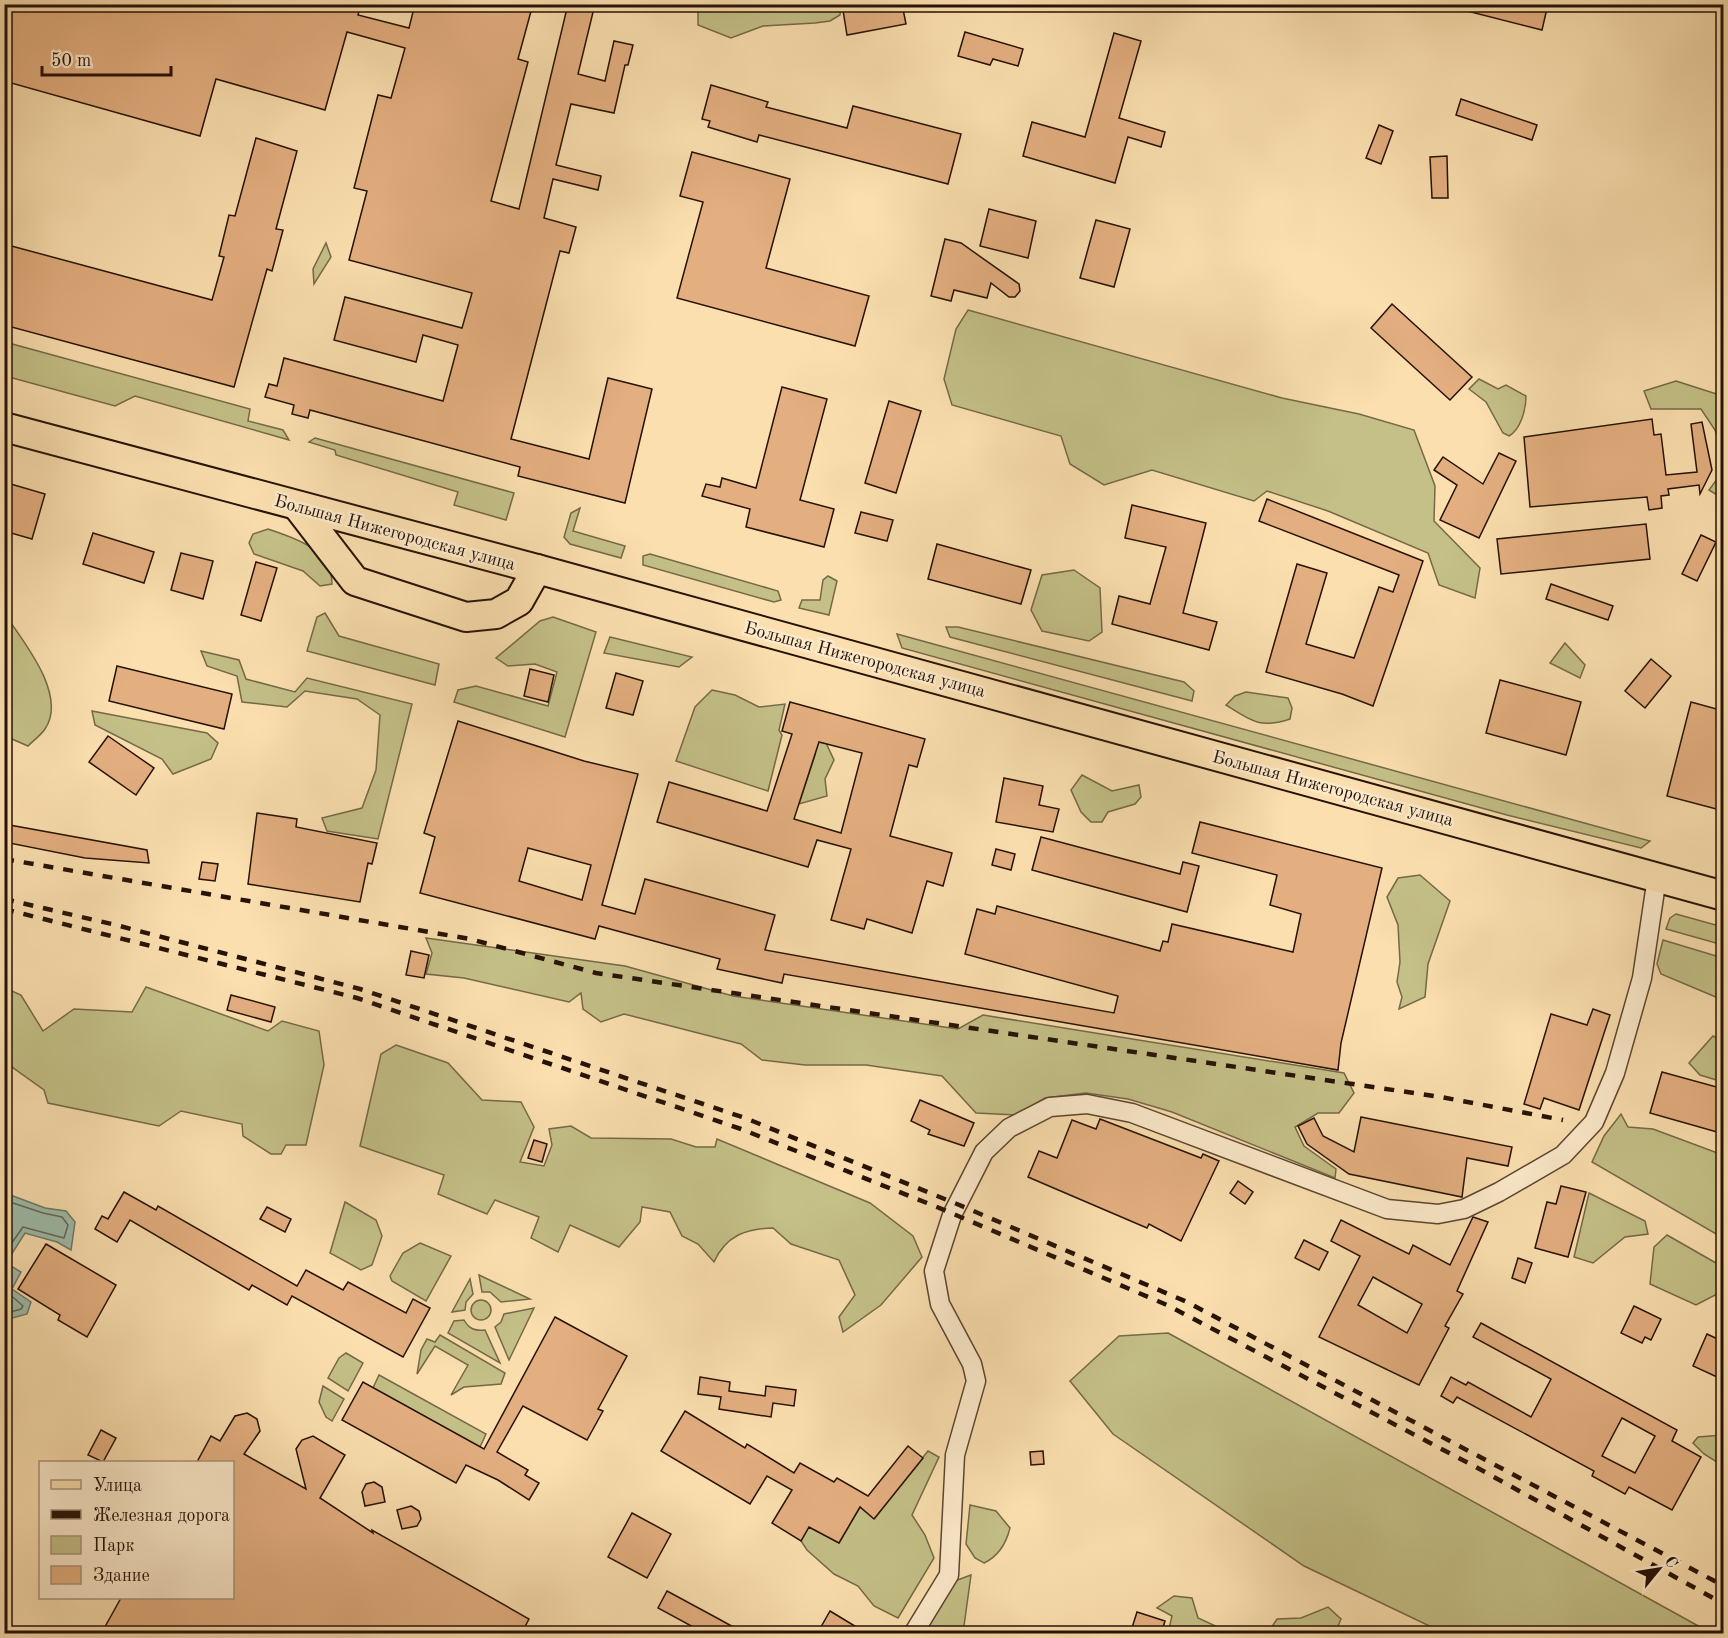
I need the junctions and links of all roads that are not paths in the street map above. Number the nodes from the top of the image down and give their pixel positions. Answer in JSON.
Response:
{"nodes":[{"id":1,"x":4,"y":427,"type":"edge"},
{"id":2,"x":298,"y":507,"type":"junction"},
{"id":3,"x":537,"y":569,"type":"junction"},
{"id":4,"x":1657,"y":877,"type":"junction"},
{"id":5,"x":1724,"y":896,"type":"edge"},
{"id":6,"x":914,"y":1634,"type":"edge"}],
"edges":[{"from":1,"to":2,"type":"main road","name":"Большая Нижегородская улица"},
{"from":2,"to":3,"type":"main road","name":"Большая Нижегородская улица"},
{"from":2,"to":3,"type":"main road"},
{"from":3,"to":4,"type":"main road","name":"Большая Нижегородская улица"},
{"from":4,"to":5,"type":"main road","name":"Большая Нижегородская улица"},
{"from":4,"to":6,"type":"street"}]}
